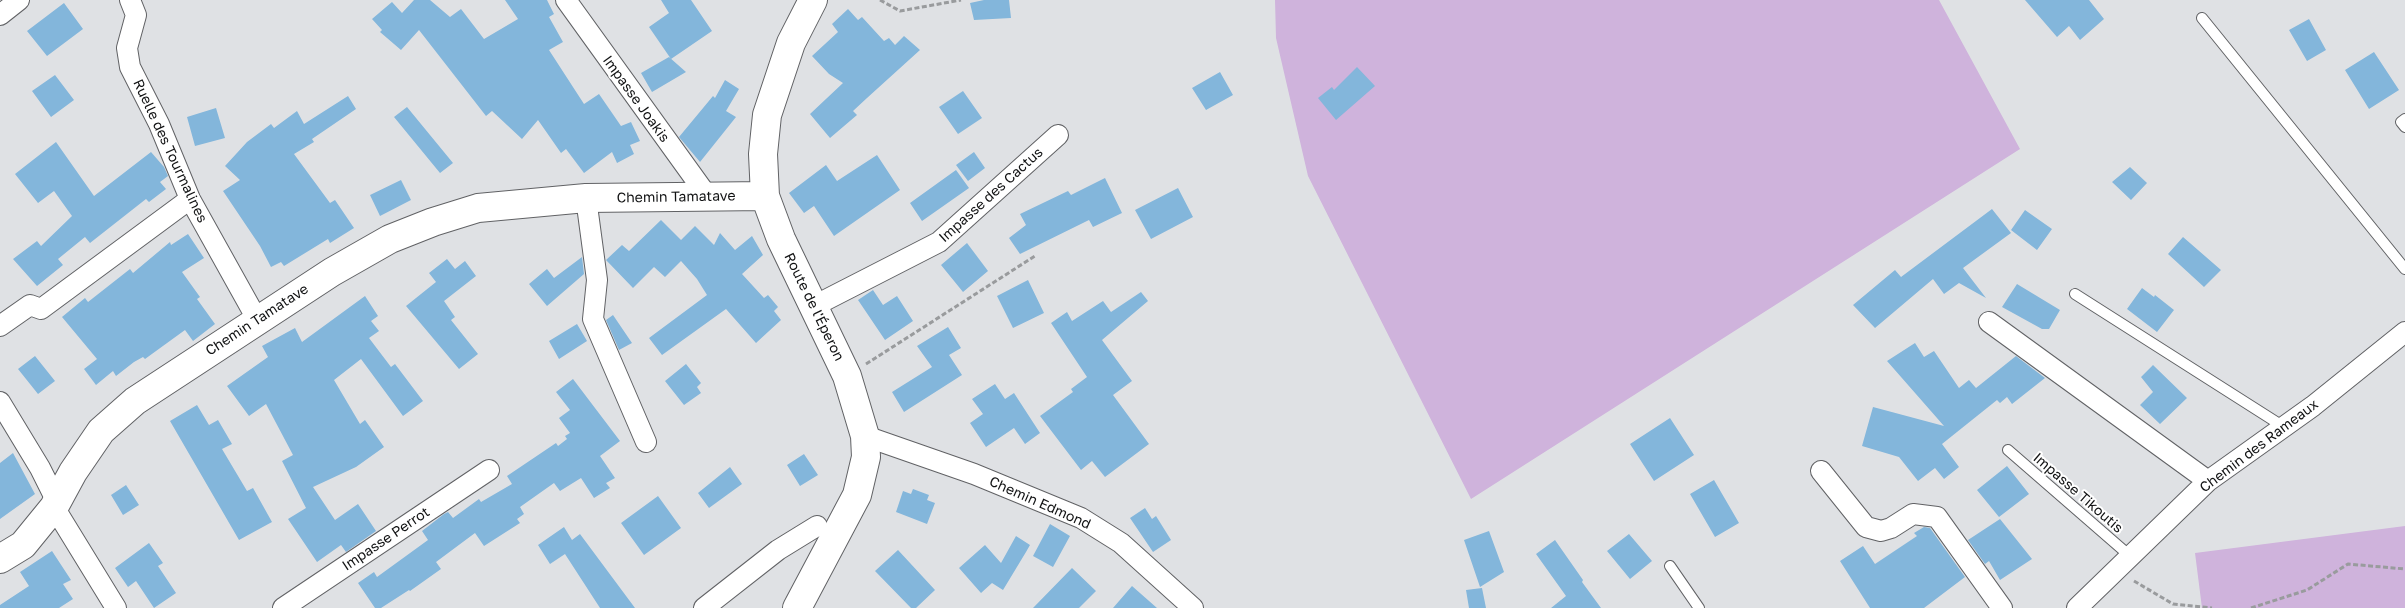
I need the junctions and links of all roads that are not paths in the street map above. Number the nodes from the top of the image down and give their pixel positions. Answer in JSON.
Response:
{"nodes":[{"id":1,"x":19,"y":0,"type":"edge"},
{"id":2,"x":130,"y":0,"type":"edge"},
{"id":3,"x":566,"y":0,"type":"edge"},
{"id":4,"x":813,"y":0,"type":"edge"},
{"id":5,"x":0,"y":15,"type":"edge"},
{"id":6,"x":2202,"y":18,"type":"dead end"},
{"id":7,"x":2405,"y":119,"type":"edge"},
{"id":8,"x":2405,"y":127,"type":"edge"},
{"id":9,"x":1058,"y":135,"type":"dead end"},
{"id":10,"x":765,"y":196,"type":"junction"},
{"id":11,"x":708,"y":197,"type":"junction"},
{"id":12,"x":586,"y":198,"type":"junction"},
{"id":13,"x":190,"y":200,"type":"junction"},
{"id":14,"x":2405,"y":269,"type":"edge"},
{"id":15,"x":2076,"y":294,"type":"dead end"},
{"id":16,"x":814,"y":306,"type":"junction"},
{"id":17,"x":258,"y":321,"type":"junction"},
{"id":18,"x":1989,"y":322,"type":"dead end"},
{"id":19,"x":0,"y":326,"type":"edge"},
{"id":20,"x":2405,"y":332,"type":"edge"},
{"id":21,"x":0,"y":402,"type":"edge"},
{"id":22,"x":2284,"y":426,"type":"junction"},
{"id":23,"x":865,"y":436,"type":"junction"},
{"id":24,"x":646,"y":442,"type":"dead end"},
{"id":25,"x":2008,"y":450,"type":"dead end"},
{"id":26,"x":489,"y":470,"type":"dead end"},
{"id":27,"x":1821,"y":471,"type":"dead end"},
{"id":28,"x":2208,"y":481,"type":"junction"},
{"id":29,"x":55,"y":505,"type":"junction"},
{"id":30,"x":817,"y":526,"type":"dead end"},
{"id":31,"x":2130,"y":556,"type":"junction"},
{"id":32,"x":0,"y":559,"type":"edge"},
{"id":33,"x":1670,"y":566,"type":"dead end"},
{"id":34,"x":116,"y":608,"type":"edge"},
{"id":35,"x":283,"y":608,"type":"edge"},
{"id":36,"x":704,"y":608,"type":"edge"},
{"id":37,"x":797,"y":608,"type":"edge"},
{"id":38,"x":1193,"y":608,"type":"edge"},
{"id":39,"x":1700,"y":608,"type":"edge"},
{"id":40,"x":2002,"y":608,"type":"edge"},
{"id":41,"x":2077,"y":608,"type":"edge"}],
"edges":[{"from":1,"to":5,"type":"street"},
{"from":2,"to":13,"type":"street","name":"Ruelle des Tourmalines"},
{"from":3,"to":11,"type":"street","name":"Impasse Joakis"},
{"from":4,"to":10,"type":"street","name":"Route de l'Éperon"},
{"from":6,"to":14,"type":"lane"},
{"from":7,"to":8,"type":"lane"},
{"from":9,"to":16,"type":"street","name":"Impasse des Cactus"},
{"from":10,"to":11,"type":"street","name":"Chemin Tamatave"},
{"from":10,"to":16,"type":"street","name":"Route de l'Éperon"},
{"from":11,"to":12,"type":"street","name":"Chemin Tamatave"},
{"from":12,"to":17,"type":"street","name":"Chemin Tamatave"},
{"from":12,"to":24,"type":"street"},
{"from":13,"to":17,"type":"street","name":"Ruelle des Tourmalines"},
{"from":13,"to":19,"type":"street"},
{"from":15,"to":22,"type":"lane"},
{"from":16,"to":23,"type":"street","name":"Route de l'Éperon"},
{"from":17,"to":29,"type":"street","name":"Chemin Tamatave"},
{"from":18,"to":28,"type":"street"},
{"from":20,"to":22,"type":"street","name":"Chemin des Rameaux"},
{"from":21,"to":29,"type":"street"},
{"from":22,"to":28,"type":"street","name":"Chemin des Rameaux"},
{"from":23,"to":37,"type":"street","name":"Route de l'Éperon"},
{"from":23,"to":38,"type":"street","name":"Chemin Edmond"},
{"from":25,"to":31,"type":"lane","name":"Impasse Tikoutis"},
{"from":26,"to":35,"type":"street","name":"Impasse Perrot"},
{"from":27,"to":40,"type":"street"},
{"from":28,"to":31,"type":"street","name":"Chemin des Rameaux"},
{"from":29,"to":32,"type":"street","name":"Chemin Tamatave"},
{"from":29,"to":34,"type":"street"},
{"from":30,"to":36,"type":"street"},
{"from":31,"to":41,"type":"street","name":"Chemin des Rameaux"},
{"from":33,"to":39,"type":"lane"}]}
